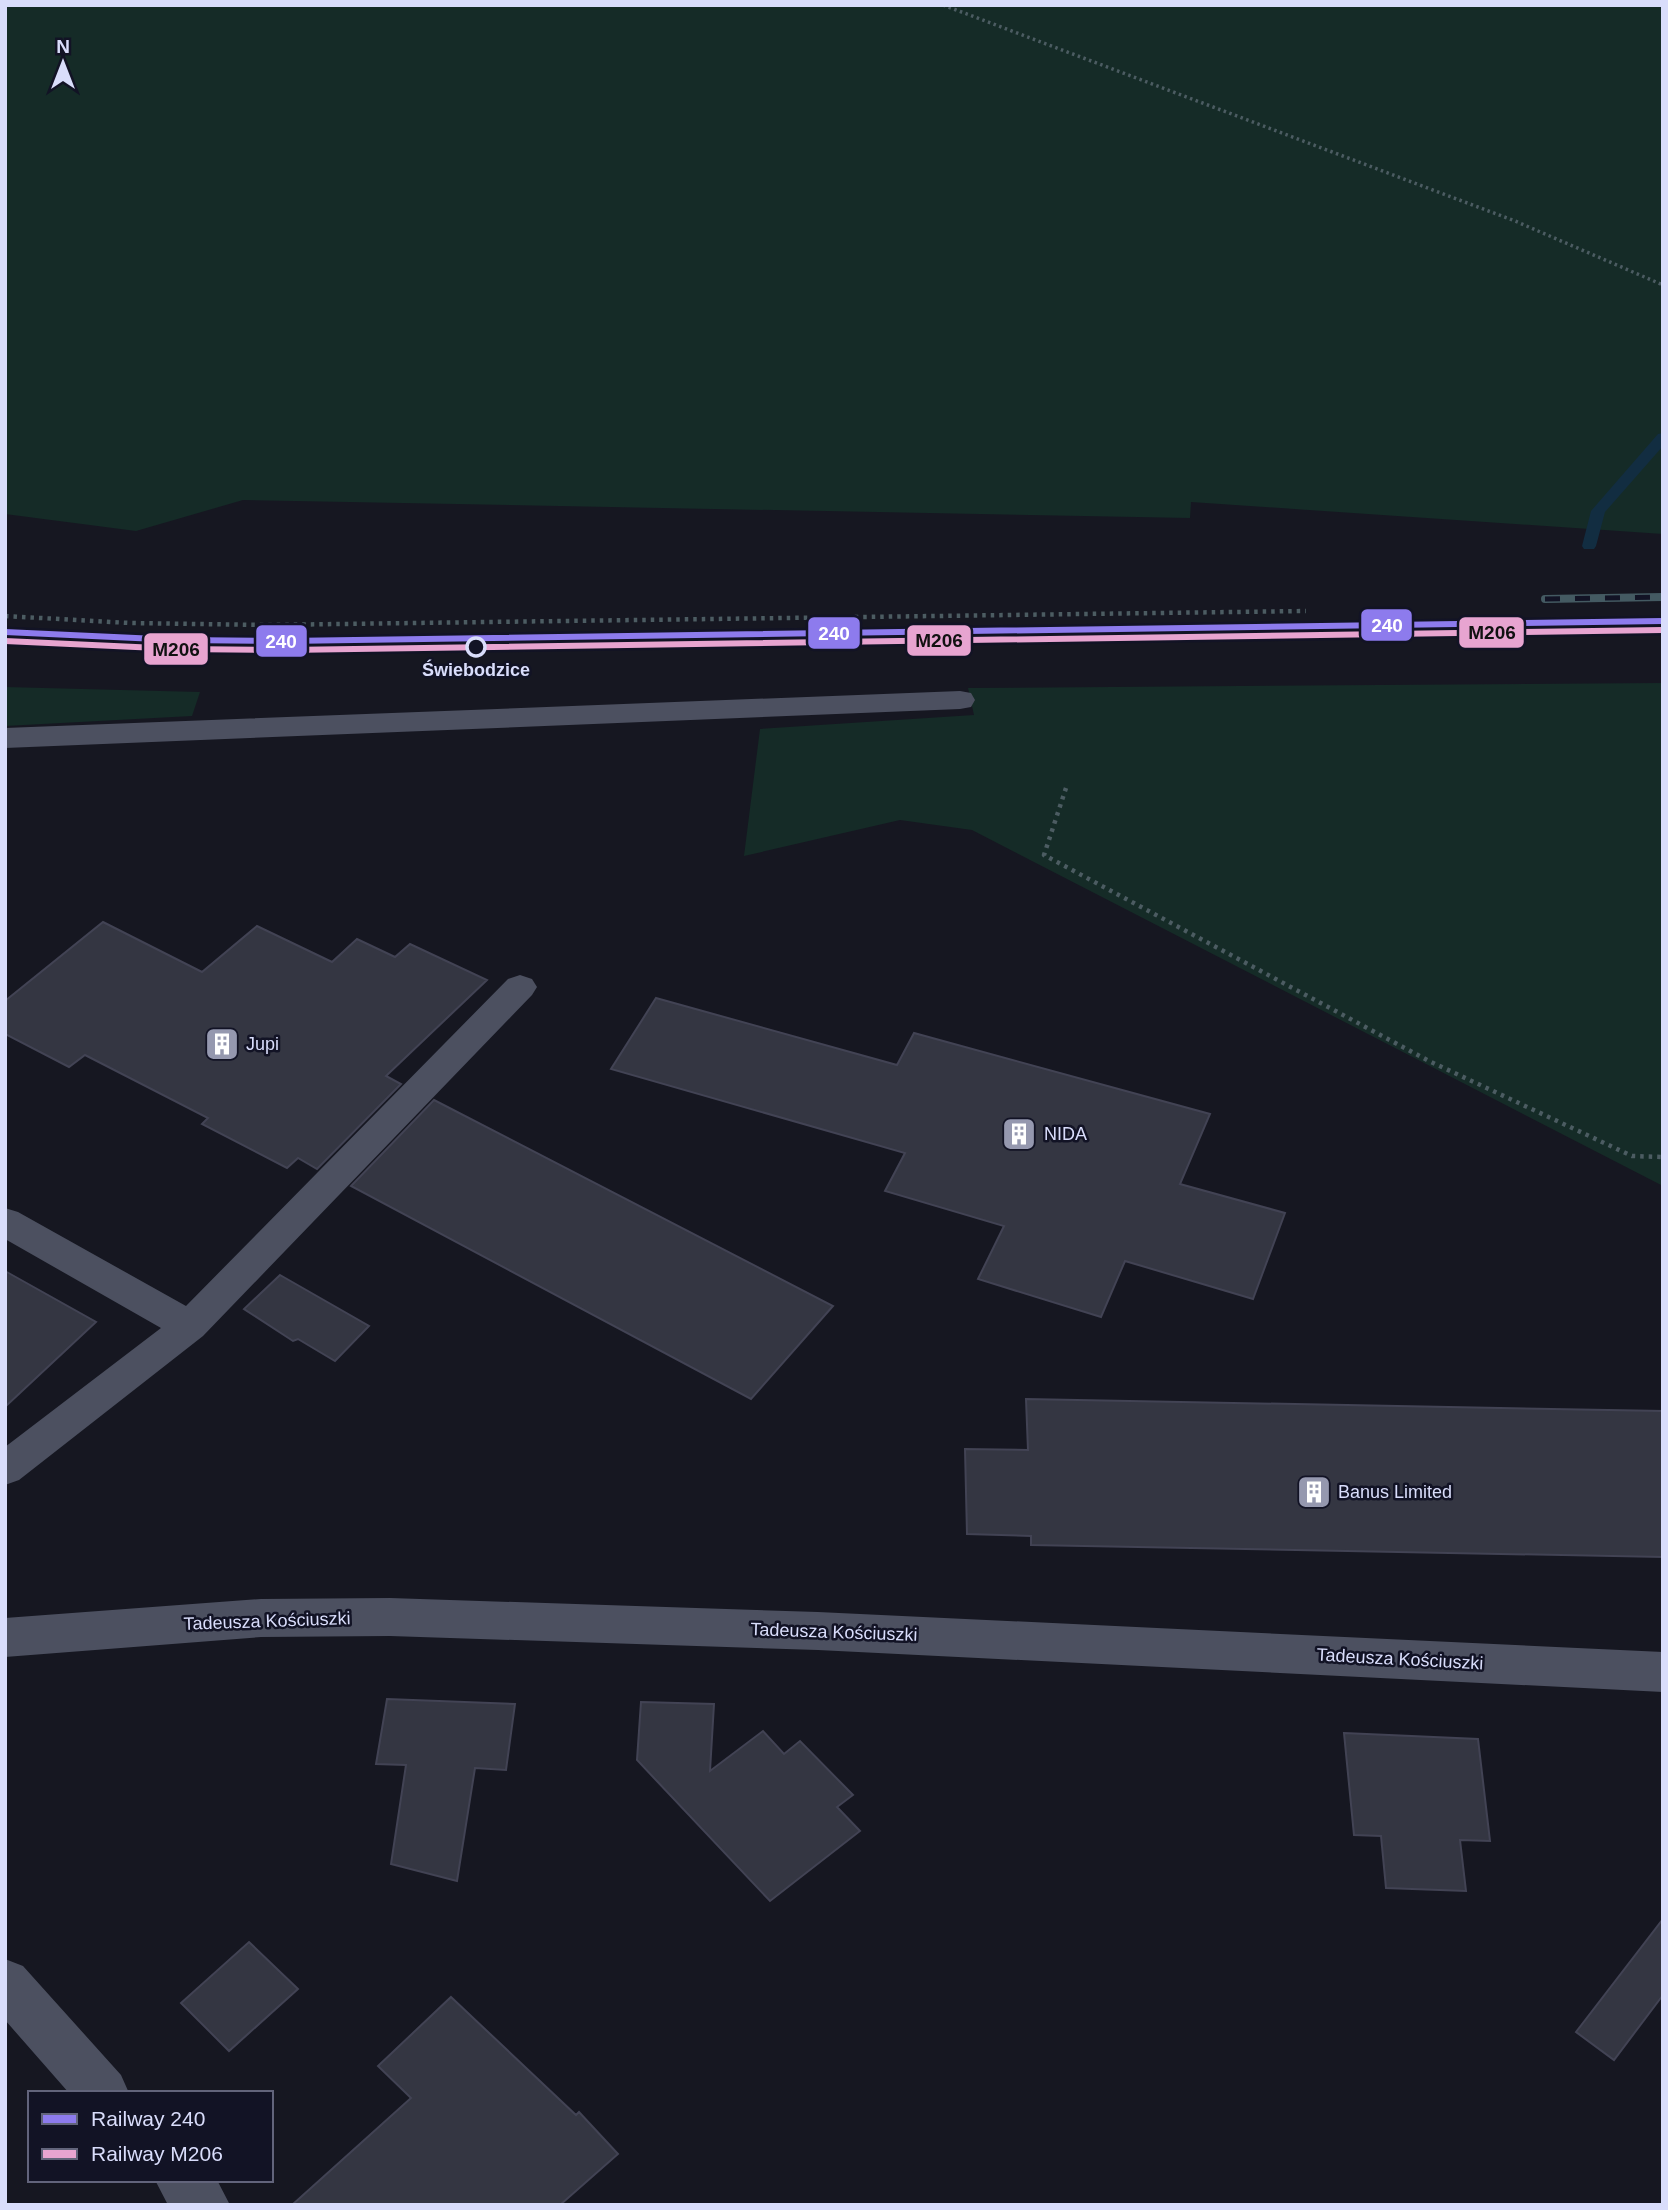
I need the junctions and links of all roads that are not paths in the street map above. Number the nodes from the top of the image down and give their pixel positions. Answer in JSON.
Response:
{"nodes":[{"id":1,"x":960,"y":700,"type":"dead end"},
{"id":2,"x":5,"y":738,"type":"edge"},
{"id":3,"x":520,"y":987,"type":"dead end"},
{"id":4,"x":5,"y":1222,"type":"edge"},
{"id":5,"x":190,"y":1326,"type":"junction"},
{"id":6,"x":5,"y":1469,"type":"edge"},
{"id":7,"x":5,"y":1638,"type":"edge"},
{"id":8,"x":1663,"y":1672,"type":"edge"},
{"id":9,"x":5,"y":1983,"type":"edge"},
{"id":10,"x":101,"y":2091,"type":"edge"},
{"id":11,"x":183,"y":2182,"type":"edge"},
{"id":12,"x":203,"y":2205,"type":"edge"}],
"edges":[{"from":1,"to":2,"type":"lane"},
{"from":3,"to":5,"type":"lane"},
{"from":4,"to":5,"type":"lane"},
{"from":5,"to":6,"type":"lane"},
{"from":7,"to":8,"type":"street","name":"Tadeusza Kościuszki"},
{"from":9,"to":10,"type":"street"},
{"from":11,"to":12,"type":"street"}]}
